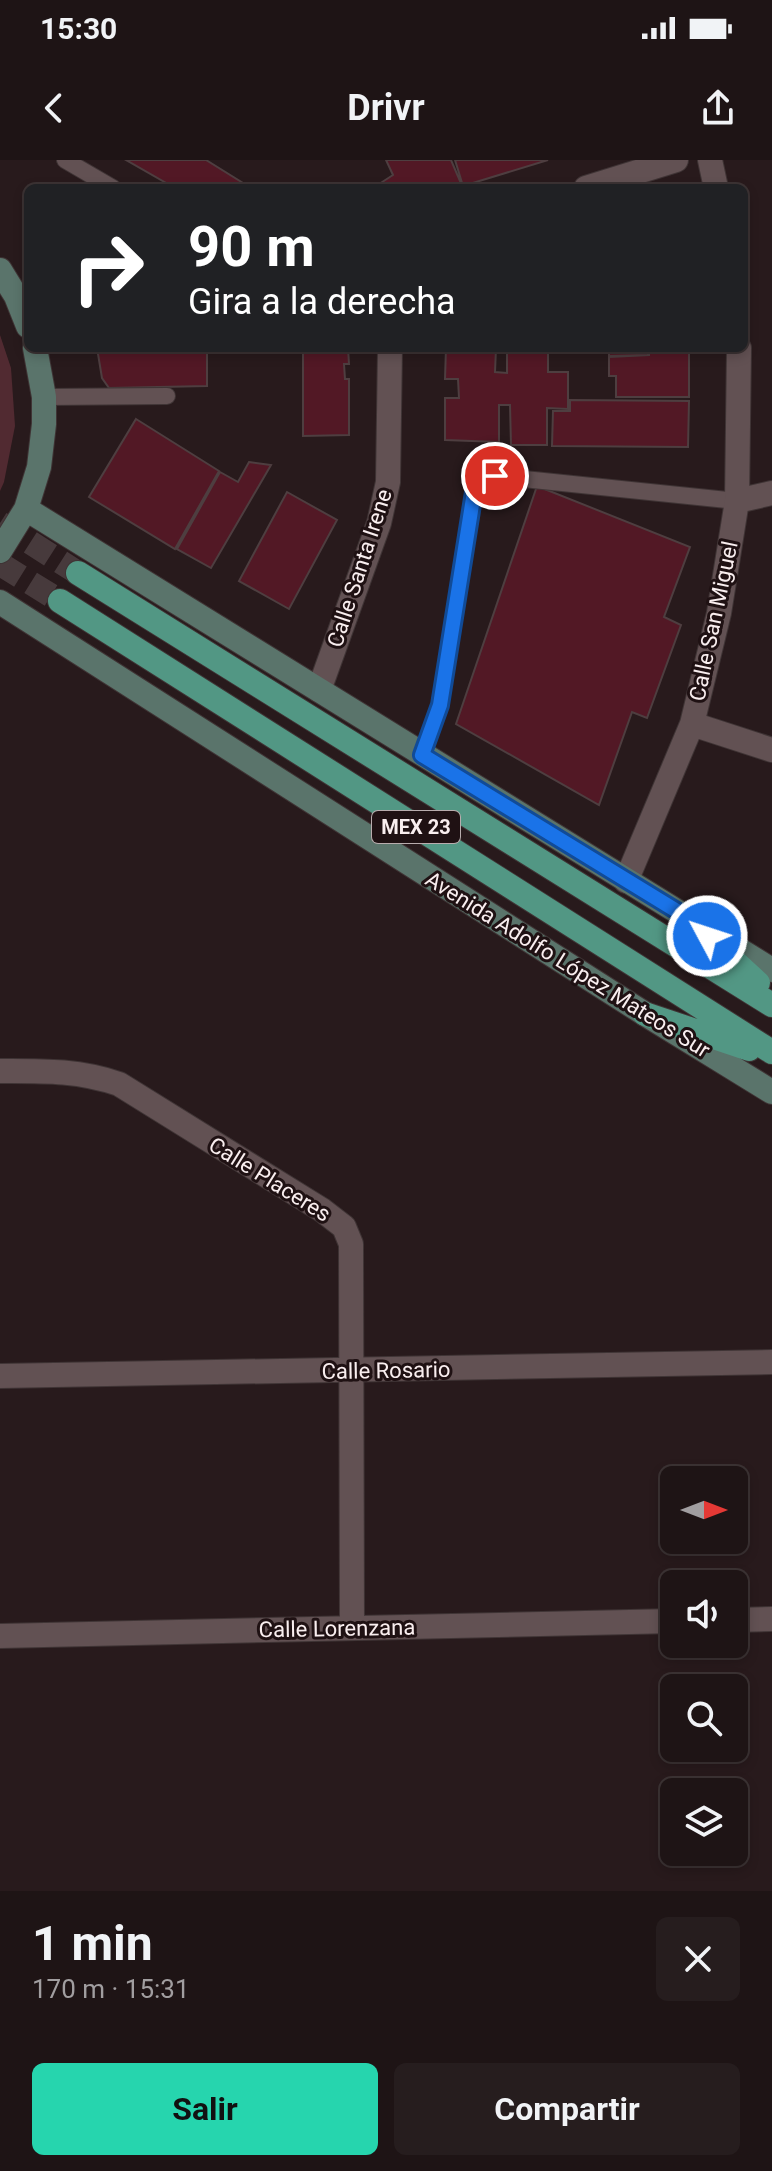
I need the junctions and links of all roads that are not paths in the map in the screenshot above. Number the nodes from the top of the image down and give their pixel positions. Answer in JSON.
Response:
{"nodes":[{"id":1,"x":65,"y":160,"type":"edge"},
{"id":2,"x":676,"y":160,"type":"edge"},
{"id":3,"x":710,"y":160,"type":"edge"},
{"id":4,"x":106,"y":184,"type":"edge"},
{"id":5,"x":599,"y":184,"type":"edge"},
{"id":6,"x":715,"y":184,"type":"edge"},
{"id":7,"x":0,"y":270,"type":"edge"},
{"id":8,"x":24,"y":316,"type":"edge"},
{"id":9,"x":36,"y":352,"type":"edge"},
{"id":10,"x":390,"y":352,"type":"edge"},
{"id":11,"x":739,"y":352,"type":"edge"},
{"id":12,"x":167,"y":396,"type":"dead end"},
{"id":13,"x":44,"y":397,"type":"junction"},
{"id":14,"x":772,"y":493,"type":"edge"},
{"id":15,"x":737,"y":501,"type":"junction"},
{"id":16,"x":26,"y":509,"type":"junction"},
{"id":17,"x":0,"y":551,"type":"edge"},
{"id":18,"x":78,"y":573,"type":"tunnel mouth"},
{"id":19,"x":60,"y":601,"type":"tunnel mouth"},
{"id":20,"x":0,"y":602,"type":"edge"},
{"id":21,"x":319,"y":690,"type":"junction"},
{"id":22,"x":692,"y":724,"type":"junction"},
{"id":23,"x":772,"y":750,"type":"edge"},
{"id":24,"x":422,"y":755,"type":"junction"},
{"id":25,"x":626,"y":881,"type":"junction"},
{"id":26,"x":685,"y":916,"type":"junction"},
{"id":27,"x":772,"y":970,"type":"edge"},
{"id":28,"x":772,"y":996,"type":"edge"},
{"id":29,"x":772,"y":1005,"type":"edge"},
{"id":30,"x":645,"y":1014,"type":"junction"},
{"id":31,"x":772,"y":1054,"type":"edge"},
{"id":32,"x":0,"y":1071,"type":"edge"},
{"id":33,"x":772,"y":1092,"type":"edge"},
{"id":34,"x":772,"y":1362,"type":"edge"},
{"id":35,"x":351,"y":1370,"type":"junction"},
{"id":36,"x":0,"y":1376,"type":"edge"},
{"id":37,"x":772,"y":1619,"type":"edge"},
{"id":38,"x":748,"y":1620,"type":"edge"},
{"id":39,"x":660,"y":1621,"type":"edge"},
{"id":40,"x":352,"y":1628,"type":"junction"},
{"id":41,"x":0,"y":1636,"type":"edge"}],
"edges":[{"from":1,"to":4,"type":"lane"},
{"from":2,"to":5,"type":"street"},
{"from":3,"to":6,"type":"street"},
{"from":7,"to":8,"type":"main road"},
{"from":9,"to":13,"type":"main road"},
{"from":10,"to":21,"type":"street","name":"Calle Santa Irene"},
{"from":11,"to":15,"type":"street","name":"Calle San Miguel"},
{"from":12,"to":13,"type":"lane"},
{"from":13,"to":16,"type":"main road"},
{"from":14,"to":15,"type":"street"},
{"from":15,"to":22,"type":"street","name":"Calle San Miguel"},
{"from":15,"to":24,"type":"lane"},
{"from":16,"to":17,"type":"main road"},
{"from":16,"to":21,"type":"main road"},
{"from":18,"to":29,"type":"main road","number":"MEX 23"},
{"from":19,"to":31,"type":"main road","name":"Avenida Adolfo López Mateos Sur","number":"MEX 23"},
{"from":20,"to":30,"type":"main road","name":"Avenida Adolfo López Mateos Sur"},
{"from":21,"to":24,"type":"main road"},
{"from":22,"to":23,"type":"street"},
{"from":22,"to":25,"type":"street","name":"Calle San Miguel"},
{"from":24,"to":25,"type":"main road"},
{"from":25,"to":26,"type":"main road"},
{"from":26,"to":27,"type":"main road"},
{"from":26,"to":28,"type":"main road"},
{"from":30,"to":31,"type":"main road"},
{"from":30,"to":33,"type":"main road","name":"Avenida Adolfo López Mateos Sur"},
{"from":32,"to":35,"type":"street","name":"Calle Placeres"},
{"from":34,"to":35,"type":"street","name":"Calle Rosario"},
{"from":35,"to":36,"type":"street","name":"Calle Rosario"},
{"from":35,"to":40,"type":"street","name":"Calle Placeres"},
{"from":37,"to":38,"type":"street"},
{"from":39,"to":40,"type":"street","name":"Calle Lorenzana"},
{"from":40,"to":41,"type":"street","name":"Calle Lorenzana"}]}
